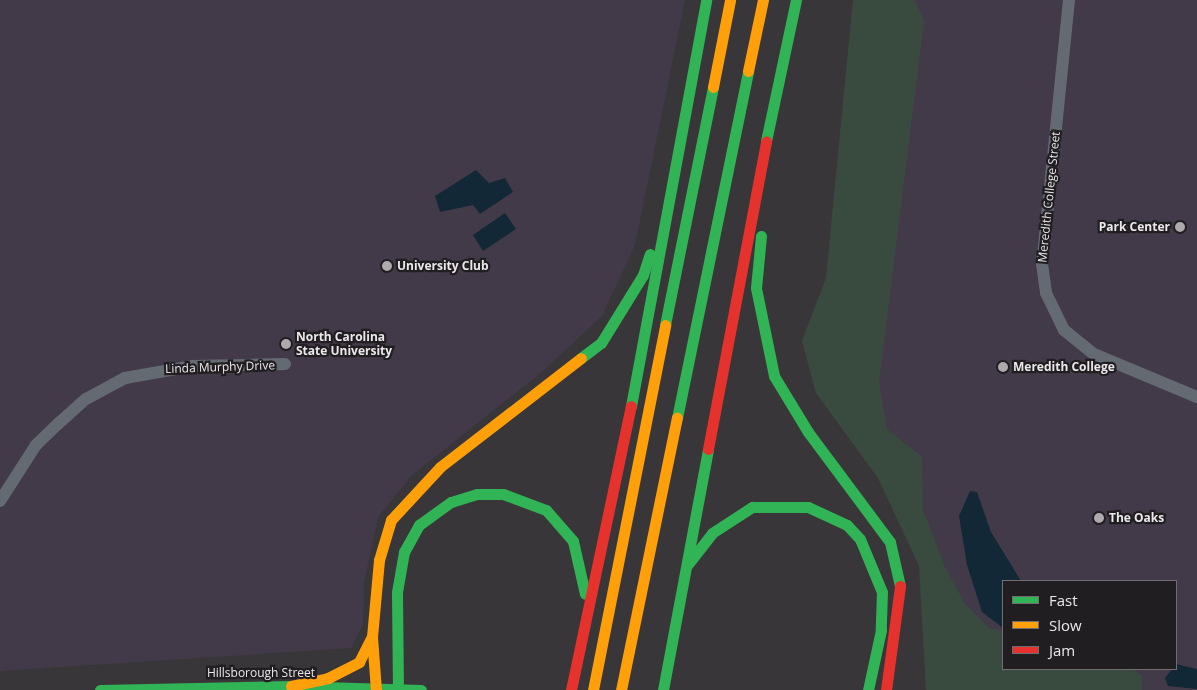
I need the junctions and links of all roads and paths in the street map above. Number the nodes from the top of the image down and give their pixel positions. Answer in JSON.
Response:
{"nodes":[{"id":1,"x":706,"y":0,"type":"edge"},
{"id":2,"x":730,"y":0,"type":"edge"},
{"id":3,"x":763,"y":0,"type":"edge"},
{"id":4,"x":796,"y":0,"type":"edge"},
{"id":5,"x":1069,"y":0,"type":"edge"},
{"id":6,"x":779,"y":94,"type":"junction"},
{"id":7,"x":675,"y":177,"type":"junction"},
{"id":8,"x":285,"y":364,"type":"dead end"},
{"id":9,"x":1197,"y":397,"type":"edge"},
{"id":10,"x":0,"y":500,"type":"edge"},
{"id":11,"x":685,"y":569,"type":"junction"},
{"id":12,"x":588,"y":614,"type":"junction"},
{"id":13,"x":372,"y":637,"type":"junction"},
{"id":14,"x":291,"y":686,"type":"junction"},
{"id":15,"x":376,"y":689,"type":"edge"},
{"id":16,"x":398,"y":689,"type":"edge"},
{"id":17,"x":100,"y":690,"type":"edge"},
{"id":18,"x":421,"y":690,"type":"edge"},
{"id":19,"x":571,"y":690,"type":"edge"},
{"id":20,"x":593,"y":690,"type":"edge"},
{"id":21,"x":621,"y":690,"type":"edge"},
{"id":22,"x":664,"y":690,"type":"edge"},
{"id":23,"x":868,"y":690,"type":"edge"},
{"id":24,"x":886,"y":690,"type":"edge"}],
"edges":[{"from":1,"to":7,"type":"main road"},
{"from":2,"to":20,"type":"main road"},
{"from":3,"to":21,"type":"main road"},
{"from":4,"to":6,"type":"main road"},
{"from":5,"to":9,"type":"street","name":"Meredith College Street"},
{"from":6,"to":11,"type":"main road"},
{"from":6,"to":24,"type":"main road"},
{"from":7,"to":12,"type":"main road"},
{"from":7,"to":13,"type":"main road"},
{"from":8,"to":10,"type":"street","name":"Linda Murphy Drive"},
{"from":11,"to":22,"type":"main road"},
{"from":11,"to":23,"type":"main road"},
{"from":12,"to":16,"type":"main road"},
{"from":12,"to":19,"type":"main road"},
{"from":13,"to":14,"type":"main road"},
{"from":13,"to":15,"type":"main road"},
{"from":14,"to":15,"type":"main road","name":"Hillsborough Street"},
{"from":14,"to":17,"type":"main road","name":"Hillsborough Street"},
{"from":15,"to":16,"type":"main road","name":"Hillsborough Street"},
{"from":16,"to":18,"type":"main road","name":"Hillsborough Street"}]}
